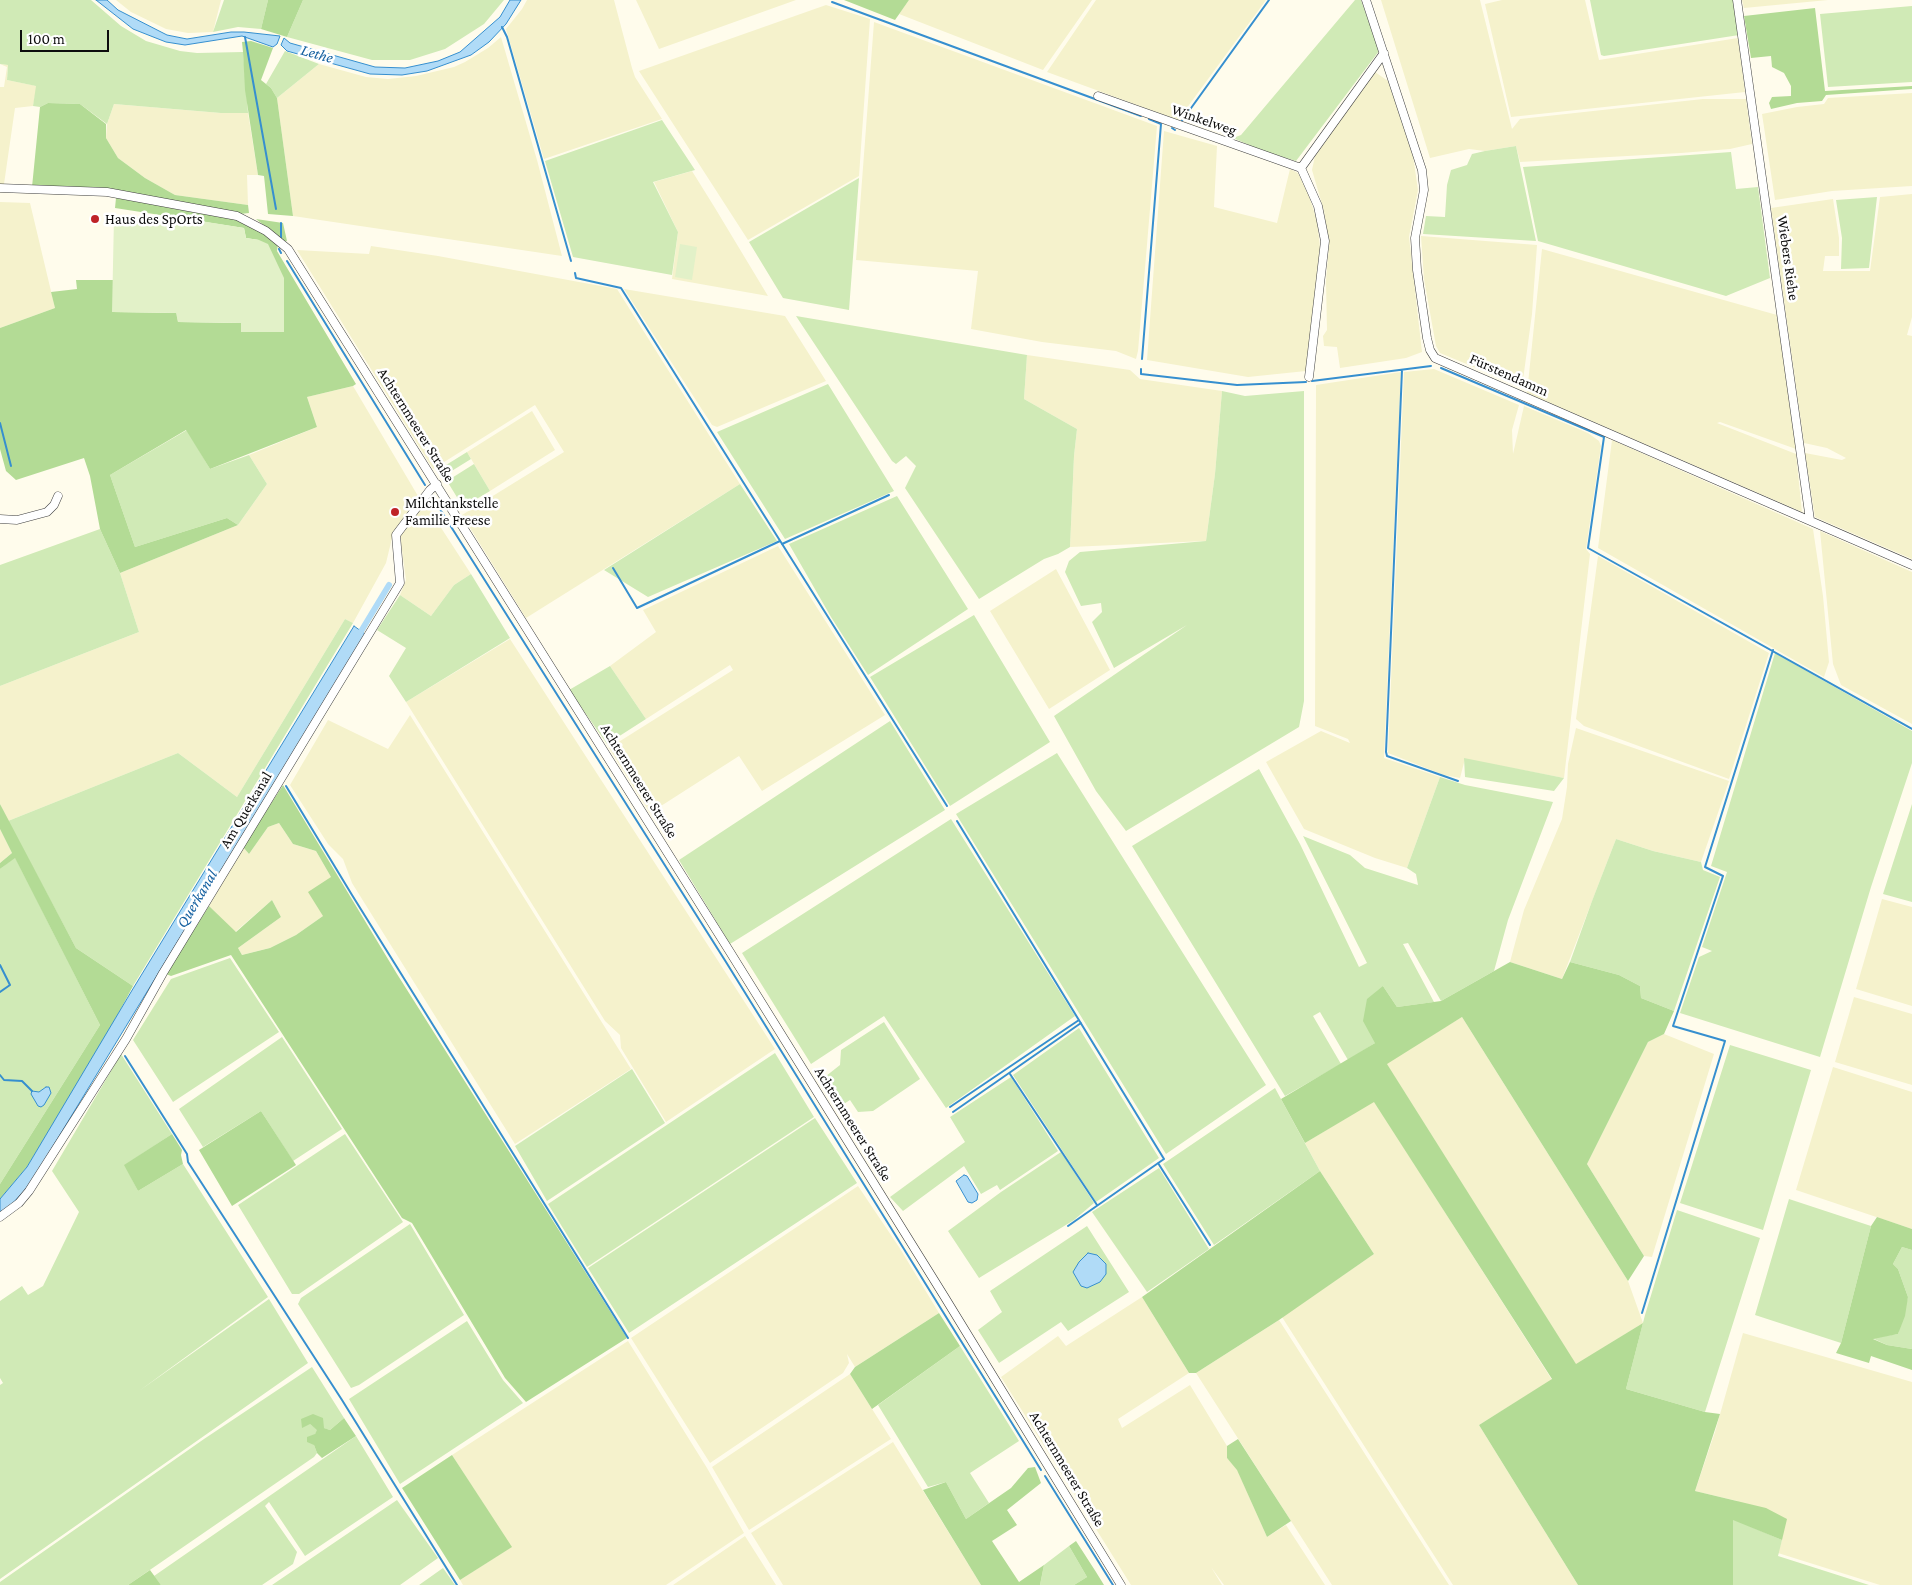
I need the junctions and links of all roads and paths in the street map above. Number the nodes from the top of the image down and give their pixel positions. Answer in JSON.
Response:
{"nodes":[{"id":1,"x":1366,"y":0,"type":"edge"},
{"id":2,"x":1737,"y":0,"type":"edge"},
{"id":3,"x":1384,"y":53,"type":"junction"},
{"id":4,"x":1098,"y":96,"type":"dead end"},
{"id":5,"x":1301,"y":168,"type":"junction"},
{"id":6,"x":0,"y":188,"type":"edge"},
{"id":7,"x":1309,"y":377,"type":"dead end"},
{"id":8,"x":437,"y":484,"type":"junction"},
{"id":9,"x":58,"y":496,"type":"dead end"},
{"id":10,"x":0,"y":520,"type":"edge"},
{"id":11,"x":1810,"y":520,"type":"junction"},
{"id":12,"x":1912,"y":565,"type":"edge"},
{"id":13,"x":0,"y":1217,"type":"edge"},
{"id":14,"x":1121,"y":1585,"type":"edge"}],
"edges":[{"from":1,"to":3,"type":"street","name":"Fürstendamm"},
{"from":2,"to":11,"type":"street","name":"Wiebers Riehe"},
{"from":3,"to":5,"type":"street"},
{"from":3,"to":11,"type":"street","name":"Fürstendamm"},
{"from":4,"to":5,"type":"street","name":"Winkelweg"},
{"from":5,"to":7,"type":"street"},
{"from":6,"to":8,"type":"street","name":"Achternmeerer Straße"},
{"from":8,"to":13,"type":"street","name":"Am Querkanal"},
{"from":8,"to":14,"type":"street","name":"Achternmeerer Straße"},
{"from":9,"to":10,"type":"street"},
{"from":11,"to":12,"type":"street","name":"Fürstendamm"}]}
